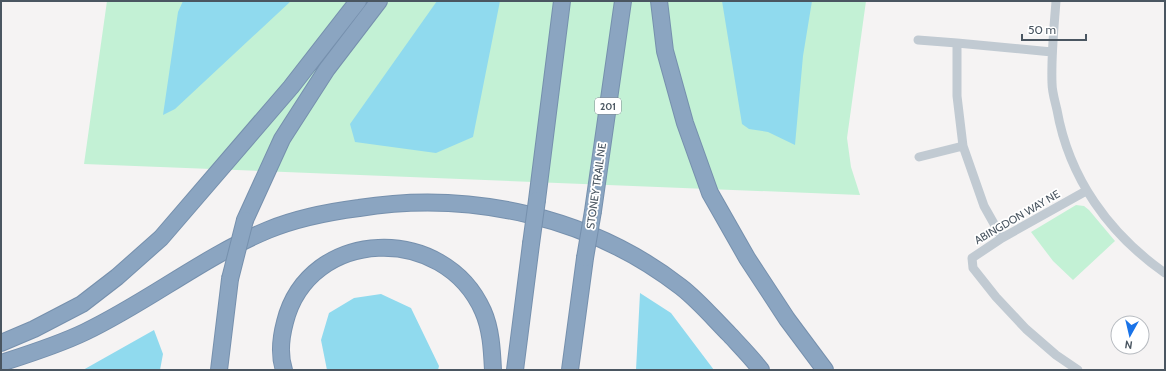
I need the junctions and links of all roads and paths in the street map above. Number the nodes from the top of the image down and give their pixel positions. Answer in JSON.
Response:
{"nodes":[{"id":1,"x":358,"y":1,"type":"edge"},
{"id":2,"x":379,"y":1,"type":"edge"},
{"id":3,"x":562,"y":1,"type":"edge"},
{"id":4,"x":623,"y":1,"type":"edge"},
{"id":5,"x":659,"y":1,"type":"edge"},
{"id":6,"x":1056,"y":1,"type":"edge"},
{"id":7,"x":918,"y":40,"type":"dead end"},
{"id":8,"x":957,"y":43,"type":"junction"},
{"id":9,"x":1052,"y":52,"type":"junction"},
{"id":10,"x":963,"y":146,"type":"junction"},
{"id":11,"x":919,"y":157,"type":"dead end"},
{"id":12,"x":1086,"y":191,"type":"junction"},
{"id":13,"x":1002,"y":238,"type":"junction"},
{"id":14,"x":589,"y":262,"type":"junction"},
{"id":15,"x":1165,"y":273,"type":"edge"},
{"id":16,"x":1,"y":344,"type":"edge"},
{"id":17,"x":1,"y":363,"type":"edge"},
{"id":18,"x":219,"y":370,"type":"edge"},
{"id":19,"x":284,"y":370,"type":"edge"},
{"id":20,"x":493,"y":370,"type":"edge"},
{"id":21,"x":515,"y":370,"type":"edge"},
{"id":22,"x":570,"y":370,"type":"edge"},
{"id":23,"x":580,"y":370,"type":"edge"},
{"id":24,"x":761,"y":370,"type":"edge"},
{"id":25,"x":826,"y":370,"type":"edge"},
{"id":26,"x":1078,"y":370,"type":"edge"}],
"edges":[{"from":1,"to":16,"type":"highway"},
{"from":2,"to":18,"type":"highway","bridge":true},
{"from":3,"to":21,"type":"highway","bridge":true},
{"from":4,"to":14,"type":"highway","name":"STONEY TRAIL NE","number":"201","bridge":true},
{"from":5,"to":25,"type":"highway"},
{"from":6,"to":9,"type":"street"},
{"from":7,"to":8,"type":"street"},
{"from":8,"to":9,"type":"street"},
{"from":8,"to":10,"type":"street"},
{"from":9,"to":12,"type":"street"},
{"from":10,"to":11,"type":"street"},
{"from":10,"to":13,"type":"street"},
{"from":12,"to":13,"type":"street","name":"ABINGDON WAY NE"},
{"from":12,"to":15,"type":"street"},
{"from":13,"to":26,"type":"street","name":"ABINGDON WAY NE"},
{"from":14,"to":22,"type":"highway"},
{"from":14,"to":23,"type":"highway"},
{"from":17,"to":24,"type":"highway"},
{"from":19,"to":20,"type":"highway"}]}
